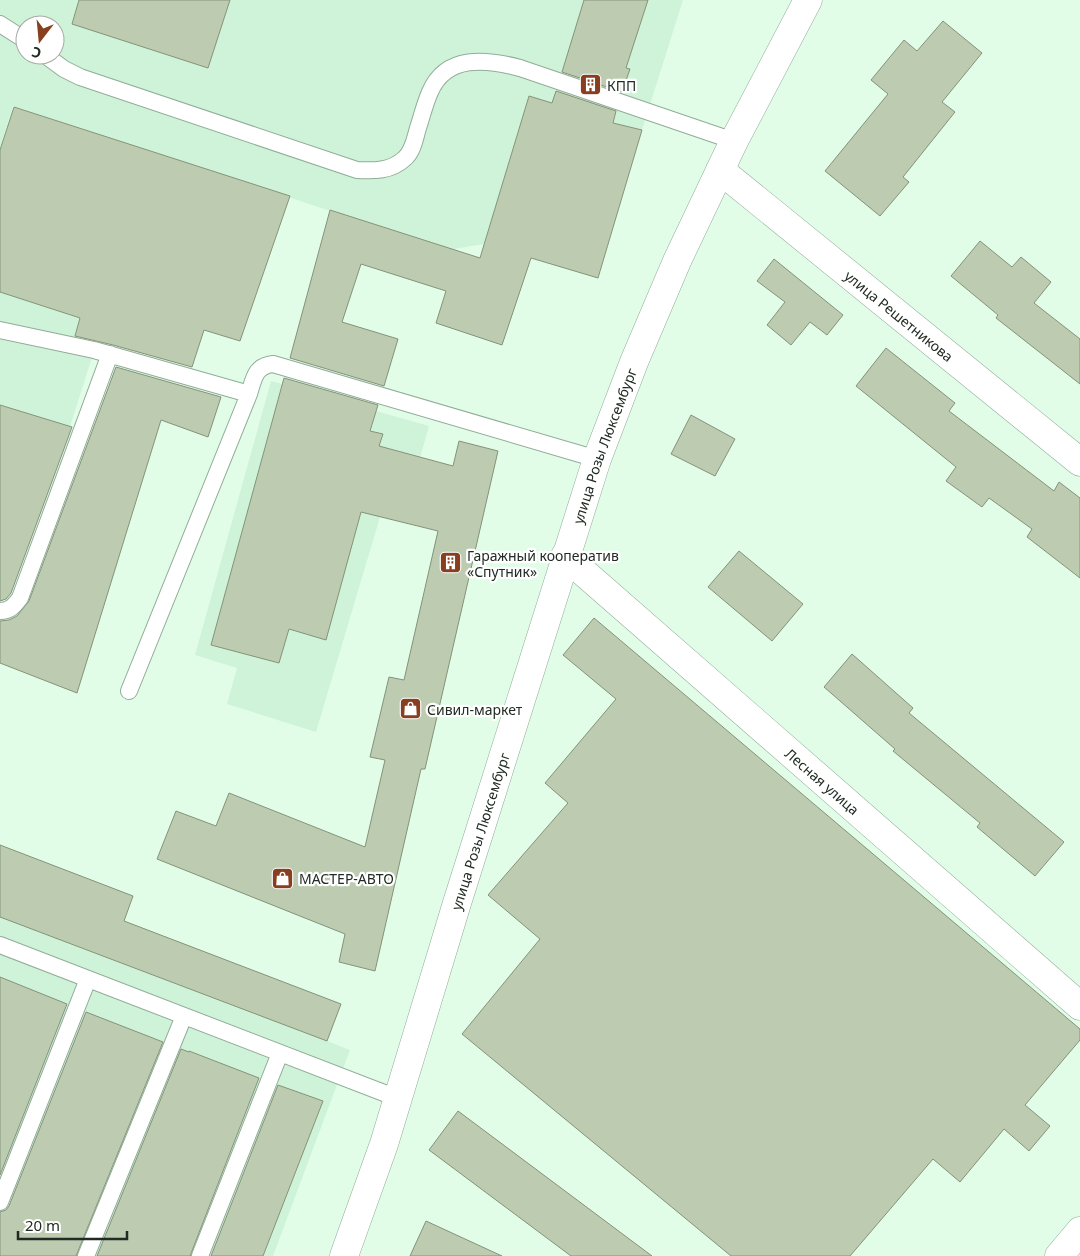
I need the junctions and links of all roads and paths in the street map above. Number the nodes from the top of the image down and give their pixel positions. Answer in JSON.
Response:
{"nodes":[{"id":1,"x":808,"y":0,"type":"edge"},
{"id":2,"x":0,"y":24,"type":"edge"},
{"id":3,"x":15,"y":34,"type":"edge"},
{"id":4,"x":59,"y":65,"type":"edge"},
{"id":5,"x":734,"y":141,"type":"junction"},
{"id":6,"x":720,"y":170,"type":"junction"},
{"id":7,"x":0,"y":330,"type":"edge"},
{"id":8,"x":110,"y":354,"type":"junction"},
{"id":9,"x":249,"y":394,"type":"junction"},
{"id":10,"x":597,"y":460,"type":"junction"},
{"id":11,"x":1080,"y":462,"type":"edge"},
{"id":12,"x":565,"y":556,"type":"junction"},
{"id":13,"x":0,"y":611,"type":"edge"},
{"id":14,"x":129,"y":691,"type":"dead end"},
{"id":15,"x":0,"y":945,"type":"edge"},
{"id":16,"x":88,"y":979,"type":"junction"},
{"id":17,"x":1080,"y":1006,"type":"edge"},
{"id":18,"x":184,"y":1016,"type":"junction"},
{"id":19,"x":280,"y":1053,"type":"junction"},
{"id":20,"x":397,"y":1098,"type":"junction"},
{"id":21,"x":0,"y":1202,"type":"edge"},
{"id":22,"x":1080,"y":1231,"type":"edge"},
{"id":23,"x":86,"y":1256,"type":"edge"},
{"id":24,"x":200,"y":1256,"type":"edge"},
{"id":25,"x":344,"y":1256,"type":"edge"},
{"id":26,"x":1059,"y":1256,"type":"edge"}],
"edges":[{"from":1,"to":5,"type":"street","name":"улица Розы Люксембург"},
{"from":2,"to":3,"type":"lane"},
{"from":4,"to":5,"type":"lane"},
{"from":5,"to":6,"type":"street","name":"улица Розы Люксембург"},
{"from":6,"to":10,"type":"street","name":"улица Розы Люксембург"},
{"from":6,"to":11,"type":"street","name":"улица Решетникова"},
{"from":7,"to":8,"type":"lane"},
{"from":8,"to":9,"type":"lane"},
{"from":8,"to":13,"type":"lane"},
{"from":9,"to":10,"type":"lane"},
{"from":9,"to":14,"type":"lane"},
{"from":10,"to":12,"type":"street","name":"улица Розы Люксембург"},
{"from":12,"to":17,"type":"street","name":"Лесная улица"},
{"from":12,"to":20,"type":"street","name":"улица Розы Люксембург"},
{"from":15,"to":16,"type":"lane"},
{"from":16,"to":18,"type":"lane"},
{"from":16,"to":21,"type":"lane"},
{"from":18,"to":19,"type":"lane"},
{"from":18,"to":23,"type":"lane"},
{"from":19,"to":20,"type":"lane"},
{"from":19,"to":24,"type":"lane"},
{"from":20,"to":25,"type":"street","name":"улица Розы Люксембург"},
{"from":22,"to":26,"type":"street"}]}
